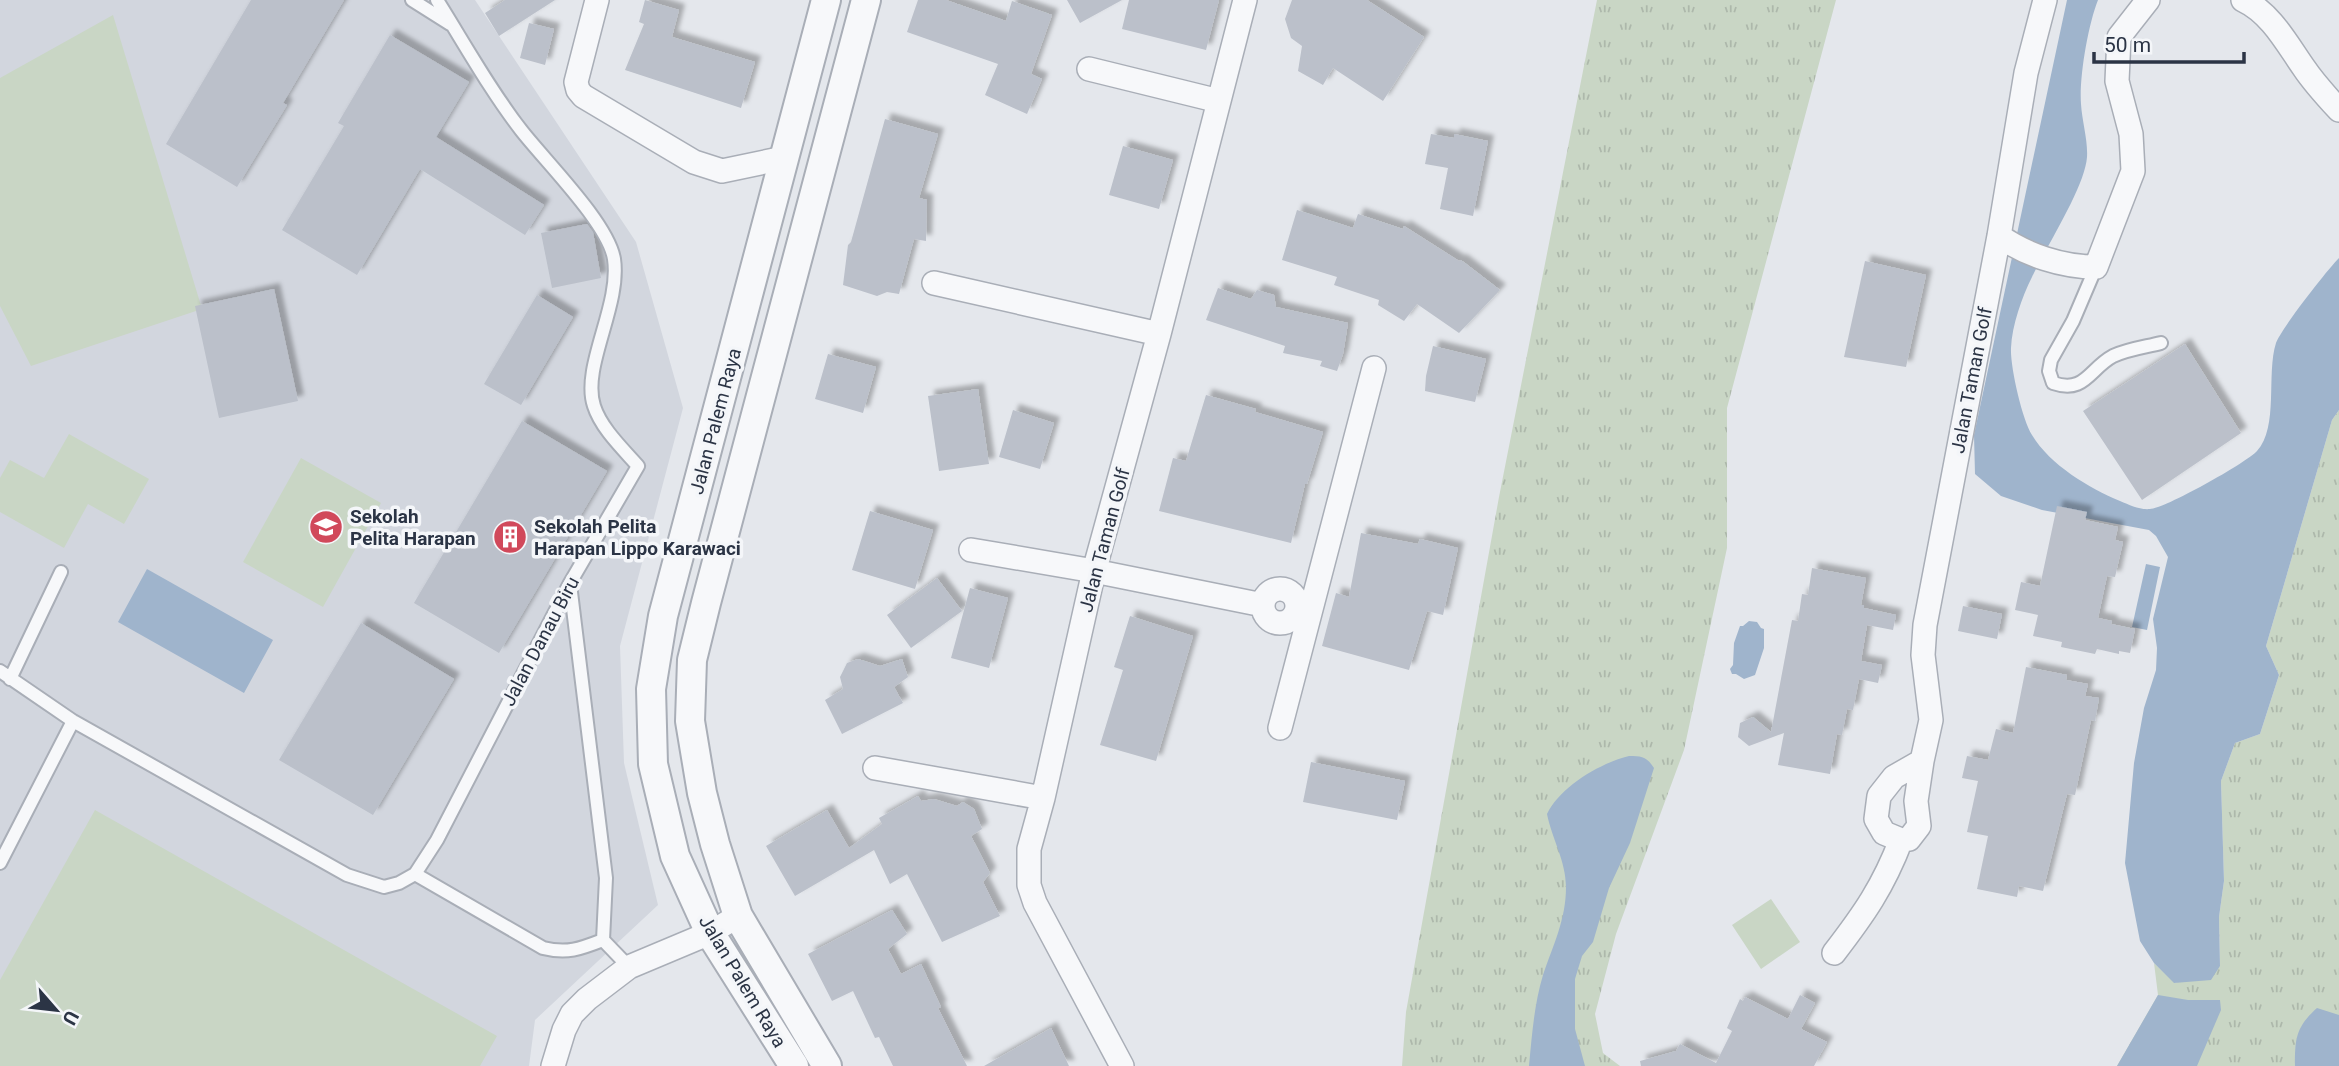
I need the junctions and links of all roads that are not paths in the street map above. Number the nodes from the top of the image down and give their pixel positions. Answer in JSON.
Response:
{"nodes":[{"id":1,"x":412,"y":0,"type":"edge"},
{"id":2,"x":437,"y":0,"type":"edge"},
{"id":3,"x":597,"y":0,"type":"edge"},
{"id":4,"x":826,"y":0,"type":"edge"},
{"id":5,"x":866,"y":0,"type":"edge"},
{"id":6,"x":1245,"y":0,"type":"edge"},
{"id":7,"x":2045,"y":0,"type":"edge"},
{"id":8,"x":2148,"y":0,"type":"edge"},
{"id":9,"x":2243,"y":0,"type":"edge"},
{"id":10,"x":454,"y":26,"type":"junction"},
{"id":11,"x":1090,"y":69,"type":"dead end"},
{"id":12,"x":1219,"y":101,"type":"junction"},
{"id":13,"x":2339,"y":110,"type":"edge"},
{"id":14,"x":784,"y":159,"type":"junction"},
{"id":15,"x":2004,"y":240,"type":"junction"},
{"id":16,"x":2088,"y":267,"type":"junction"},
{"id":17,"x":934,"y":283,"type":"dead end"},
{"id":18,"x":1159,"y":334,"type":"junction"},
{"id":19,"x":2161,"y":343,"type":"dead end"},
{"id":20,"x":1374,"y":368,"type":"dead end"},
{"id":21,"x":971,"y":550,"type":"dead end"},
{"id":22,"x":1094,"y":571,"type":"junction"},
{"id":23,"x":61,"y":572,"type":"dead end"},
{"id":24,"x":570,"y":583,"type":"junction"},
{"id":25,"x":1302,"y":611,"type":"junction"},
{"id":26,"x":5,"y":675,"type":"edge"},
{"id":27,"x":73,"y":721,"type":"junction"},
{"id":28,"x":1280,"y":727,"type":"dead end"},
{"id":29,"x":1922,"y":761,"type":"junction"},
{"id":30,"x":875,"y":768,"type":"dead end"},
{"id":31,"x":1043,"y":798,"type":"junction"},
{"id":32,"x":1901,"y":840,"type":"junction"},
{"id":33,"x":0,"y":863,"type":"edge"},
{"id":34,"x":415,"y":874,"type":"junction"},
{"id":35,"x":738,"y":916,"type":"junction"},
{"id":36,"x":710,"y":933,"type":"junction"},
{"id":37,"x":603,"y":940,"type":"junction"},
{"id":38,"x":1834,"y":953,"type":"dead end"},
{"id":39,"x":629,"y":967,"type":"junction"},
{"id":40,"x":553,"y":1066,"type":"edge"},
{"id":41,"x":794,"y":1066,"type":"edge"},
{"id":42,"x":827,"y":1066,"type":"edge"},
{"id":43,"x":1122,"y":1066,"type":"edge"}],
"edges":[{"from":1,"to":10,"type":"lane"},
{"from":2,"to":10,"type":"lane","name":"Jalan Danau Biru"},
{"from":3,"to":14,"type":"street"},
{"from":4,"to":14,"type":"street","name":"Jalan Palem Raya"},
{"from":5,"to":35,"type":"street","name":"Jalan Palem Raya"},
{"from":6,"to":12,"type":"street","name":"Jalan Taman Golf"},
{"from":7,"to":15,"type":"street","name":"Jalan Taman Golf"},
{"from":8,"to":16,"type":"street"},
{"from":9,"to":13,"type":"street"},
{"from":10,"to":24,"type":"lane","name":"Jalan Danau Biru"},
{"from":11,"to":12,"type":"street"},
{"from":12,"to":18,"type":"street","name":"Jalan Taman Golf"},
{"from":14,"to":36,"type":"street","name":"Jalan Palem Raya"},
{"from":15,"to":16,"type":"street"},
{"from":15,"to":29,"type":"street","name":"Jalan Taman Golf"},
{"from":16,"to":19,"type":"lane"},
{"from":17,"to":18,"type":"street"},
{"from":18,"to":22,"type":"street","name":"Jalan Taman Golf"},
{"from":20,"to":25,"type":"street"},
{"from":21,"to":22,"type":"street"},
{"from":22,"to":25,"type":"street"},
{"from":22,"to":31,"type":"street","name":"Jalan Taman Golf"},
{"from":23,"to":26,"type":"lane"},
{"from":24,"to":34,"type":"lane","name":"Jalan Danau Biru"},
{"from":24,"to":37,"type":"lane"},
{"from":25,"to":28,"type":"street"},
{"from":26,"to":27,"type":"lane"},
{"from":27,"to":33,"type":"lane"},
{"from":27,"to":34,"type":"lane"},
{"from":29,"to":32,"type":"street","name":"Jalan Taman Golf"},
{"from":29,"to":32,"type":"street"},
{"from":30,"to":31,"type":"street"},
{"from":31,"to":43,"type":"street","name":"Jalan Taman Golf"},
{"from":32,"to":38,"type":"street","name":"Jalan Taman Golf"},
{"from":34,"to":37,"type":"lane"},
{"from":35,"to":36,"type":"street"},
{"from":35,"to":42,"type":"street","name":"Jalan Palem Raya"},
{"from":36,"to":39,"type":"street"},
{"from":36,"to":41,"type":"street","name":"Jalan Palem Raya"},
{"from":37,"to":39,"type":"lane"},
{"from":39,"to":40,"type":"street"}]}
